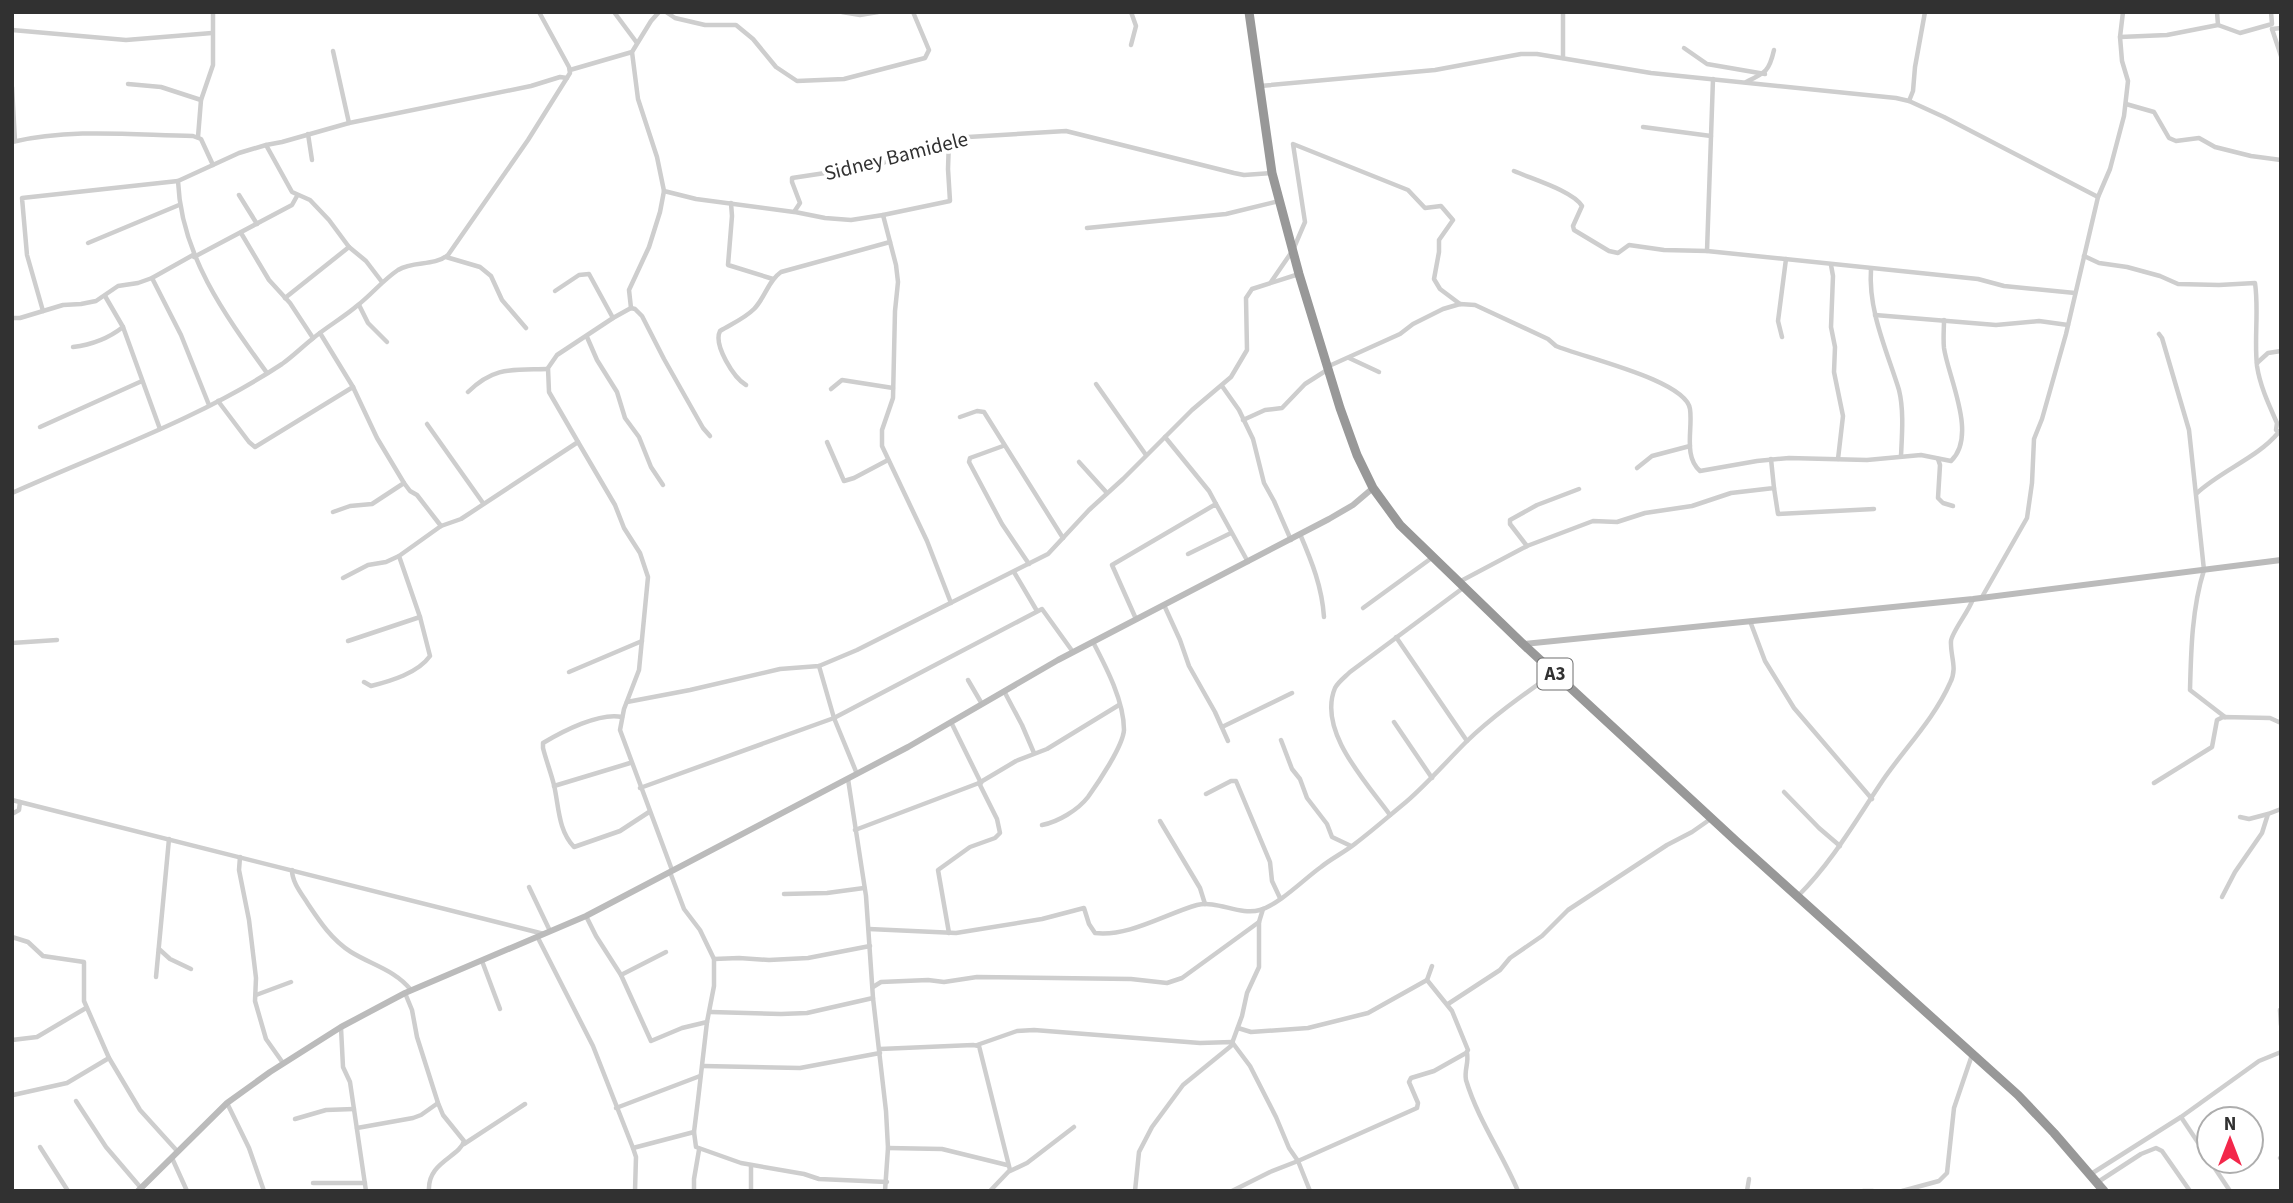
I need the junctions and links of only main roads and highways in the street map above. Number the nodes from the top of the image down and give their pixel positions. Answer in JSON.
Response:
{"nodes":[{"id":1,"x":1249,"y":12,"type":"edge"},
{"id":2,"x":2105,"y":1191,"type":"edge"}],
"edges":[{"from":1,"to":2,"type":"highway","number":"A3"}]}
